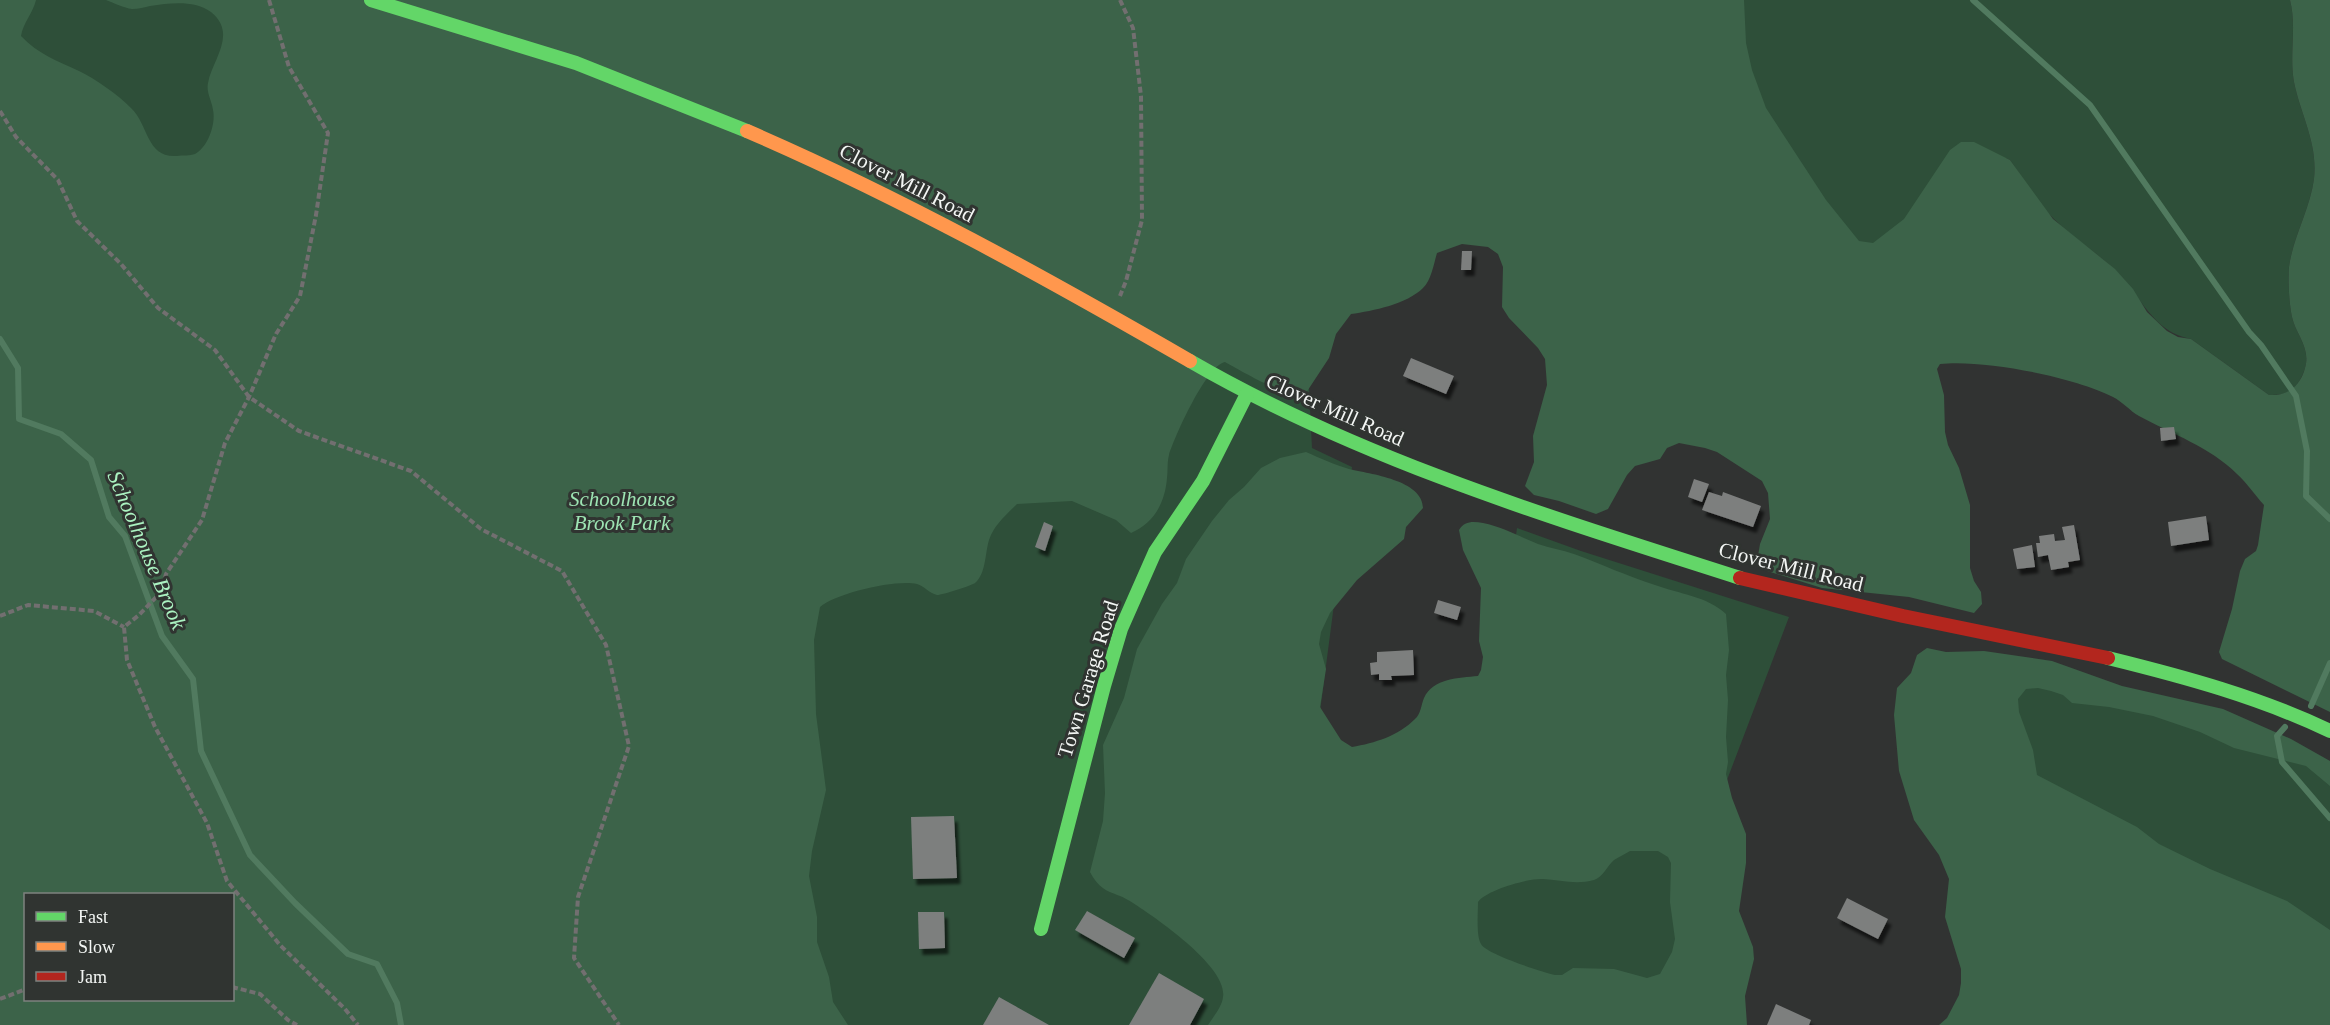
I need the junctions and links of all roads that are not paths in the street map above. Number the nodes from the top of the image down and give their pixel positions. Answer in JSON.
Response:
{"nodes":[{"id":1,"x":371,"y":0,"type":"edge"},
{"id":2,"x":1247,"y":394,"type":"junction"},
{"id":3,"x":2330,"y":731,"type":"edge"},
{"id":4,"x":1041,"y":928,"type":"dead end"}],
"edges":[{"from":1,"to":2,"type":"street","name":"Clover Mill Road"},
{"from":2,"to":3,"type":"street","name":"Clover Mill Road"},
{"from":2,"to":4,"type":"street","name":"Town Garage Road"}]}
